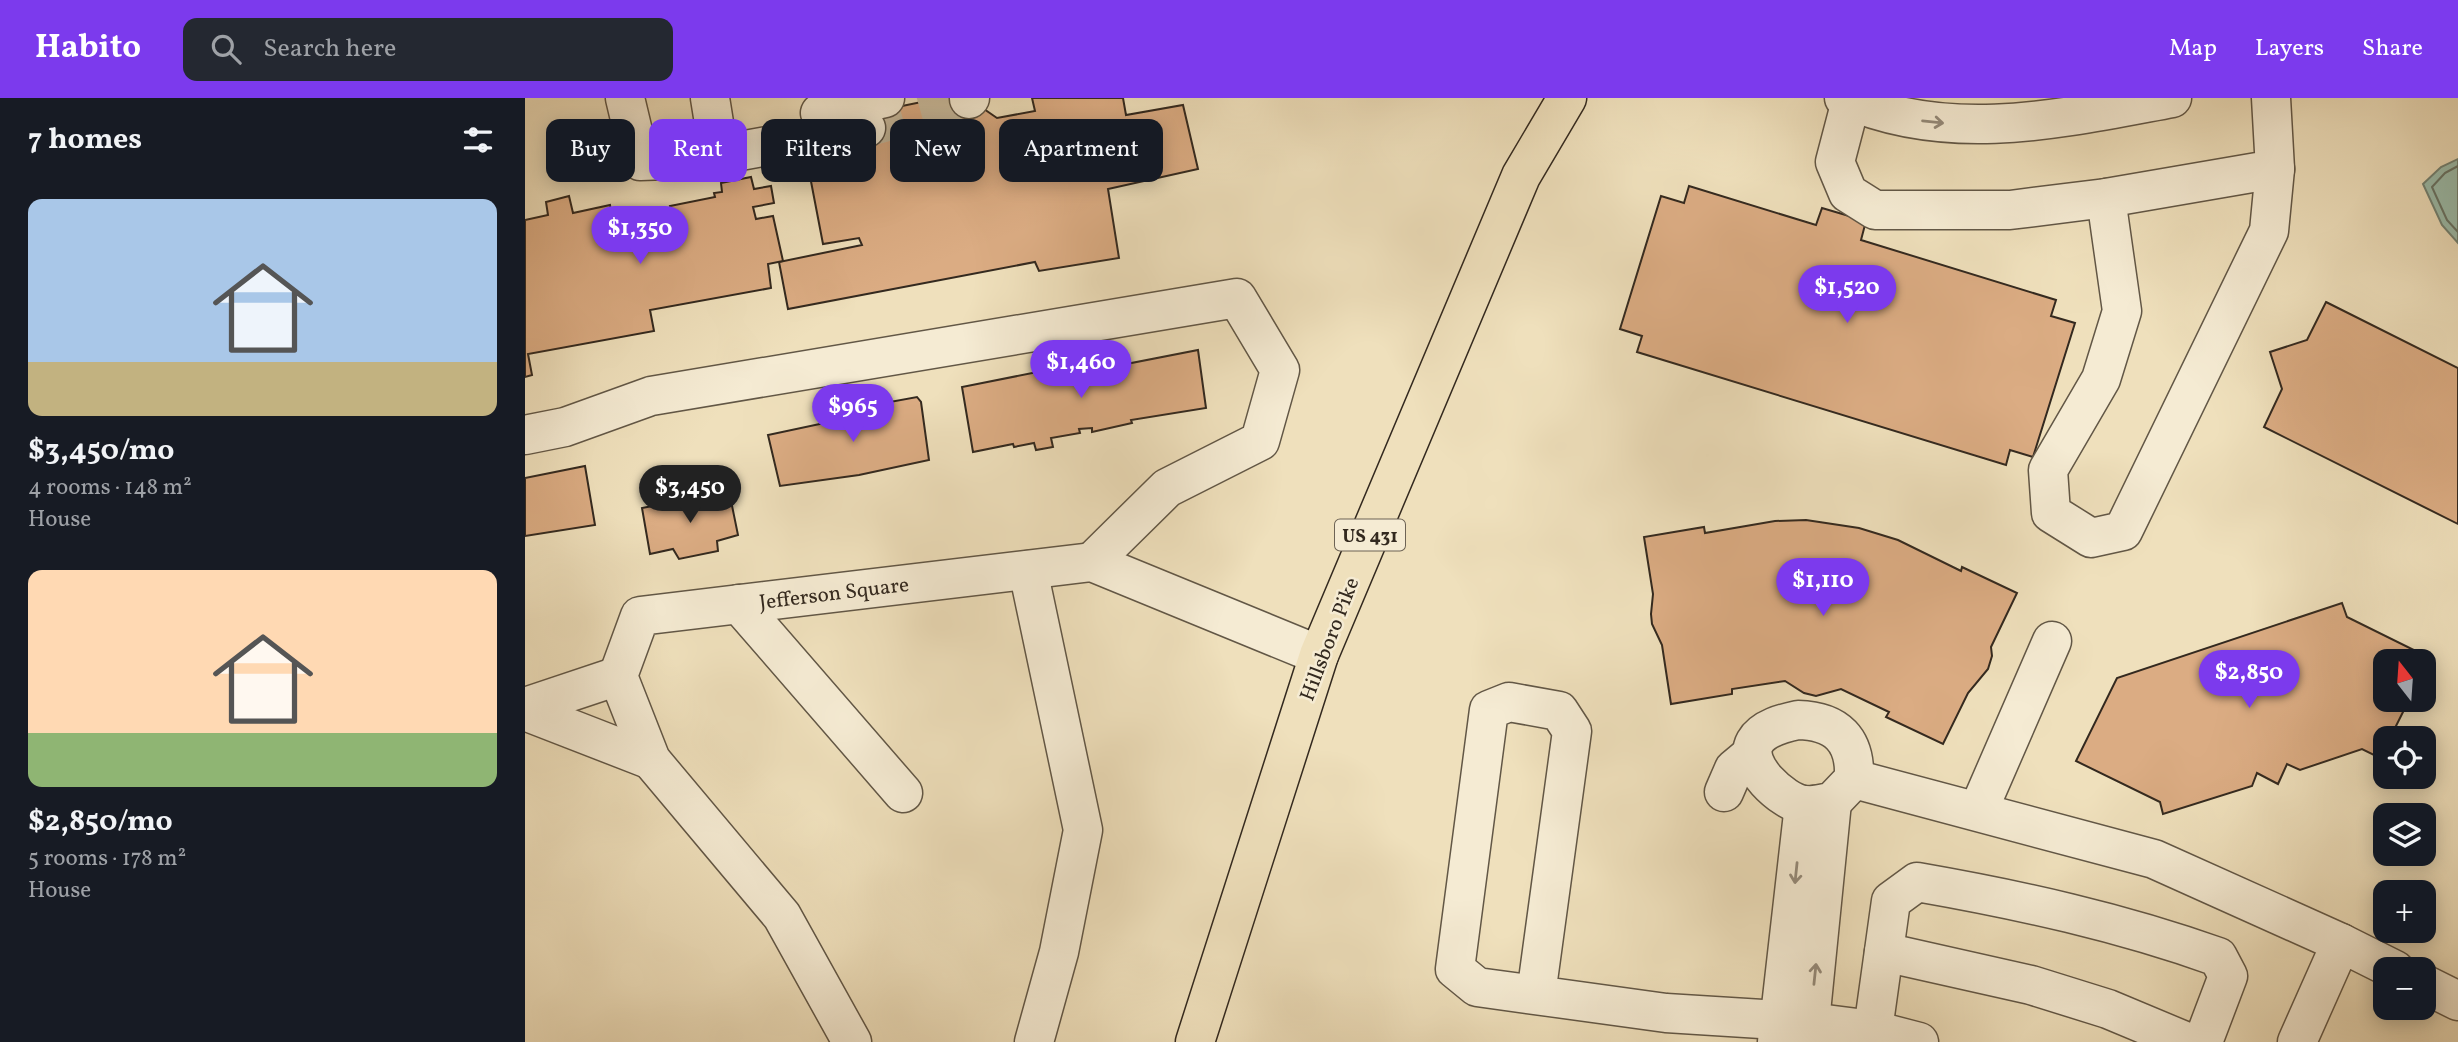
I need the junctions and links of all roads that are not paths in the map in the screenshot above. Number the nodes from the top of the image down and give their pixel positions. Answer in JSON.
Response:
{"nodes":[{"id":1,"x":625,"y":98,"type":"edge"},
{"id":2,"x":710,"y":98,"type":"edge"},
{"id":3,"x":1567,"y":98,"type":"edge"},
{"id":4,"x":2172,"y":98,"type":"edge"},
{"id":5,"x":2271,"y":98,"type":"edge"},
{"id":6,"x":1847,"y":99,"type":"edge"},
{"id":7,"x":876,"y":113,"type":"tunnel mouth"},
{"id":8,"x":803,"y":118,"type":"edge"},
{"id":9,"x":713,"y":119,"type":"edge"},
{"id":10,"x":747,"y":142,"type":"edge"},
{"id":11,"x":649,"y":161,"type":"edge"},
{"id":12,"x":2274,"y":169,"type":"junction"},
{"id":13,"x":2106,"y":198,"type":"junction"},
{"id":14,"x":525,"y":435,"type":"edge"},
{"id":15,"x":1092,"y":562,"type":"junction"},
{"id":16,"x":1028,"y":570,"type":"junction"},
{"id":17,"x":739,"y":604,"type":"junction"},
{"id":18,"x":2052,"y":641,"type":"dead end"},
{"id":19,"x":1319,"y":655,"type":"junction"},
{"id":20,"x":618,"y":676,"type":"junction"},
{"id":21,"x":525,"y":709,"type":"edge"},
{"id":22,"x":1752,"y":754,"type":"junction"},
{"id":23,"x":651,"y":760,"type":"junction"},
{"id":24,"x":1724,"y":792,"type":"dead end"},
{"id":25,"x":904,"y":793,"type":"dead end"},
{"id":26,"x":1830,"y":795,"type":"junction"},
{"id":27,"x":1978,"y":811,"type":"junction"},
{"id":28,"x":2341,"y":943,"type":"junction"},
{"id":29,"x":1884,"y":953,"type":"junction"},
{"id":30,"x":2373,"y":959,"type":"edge"},
{"id":31,"x":2436,"y":990,"type":"edge"},
{"id":32,"x":1536,"y":995,"type":"junction"},
{"id":33,"x":2458,"y":1002,"type":"edge"},
{"id":34,"x":1873,"y":1030,"type":"junction"},
{"id":35,"x":1794,"y":1031,"type":"edge"},
{"id":36,"x":852,"y":1042,"type":"edge"},
{"id":37,"x":1034,"y":1042,"type":"edge"},
{"id":38,"x":1195,"y":1042,"type":"edge"},
{"id":39,"x":1919,"y":1042,"type":"edge"},
{"id":40,"x":2187,"y":1042,"type":"edge"},
{"id":41,"x":2203,"y":1042,"type":"edge"},
{"id":42,"x":2297,"y":1042,"type":"edge"}],
"edges":[{"from":1,"to":11,"type":"street"},
{"from":2,"to":9,"type":"street"},
{"from":3,"to":19,"type":"main road","name":"Hillsboro Pike","number":"US 431"},
{"from":6,"to":4,"type":"street","one_way":true},
{"from":5,"to":12,"type":"street"},
{"from":6,"to":13,"type":"street"},
{"from":7,"to":8,"type":"street"},
{"from":8,"to":10,"type":"street"},
{"from":12,"to":13,"type":"street"},
{"from":12,"to":13,"type":"street"},
{"from":14,"to":15,"type":"street"},
{"from":15,"to":16,"type":"street","name":"Jefferson Square"},
{"from":15,"to":19,"type":"street","name":"Jefferson Square"},
{"from":16,"to":17,"type":"street","name":"Jefferson Square"},
{"from":16,"to":37,"type":"street"},
{"from":17,"to":20,"type":"street","name":"Jefferson Square"},
{"from":17,"to":25,"type":"street"},
{"from":18,"to":27,"type":"street"},
{"from":19,"to":38,"type":"main road","name":"Hillsboro Pike","number":"US 431"},
{"from":20,"to":21,"type":"street"},
{"from":20,"to":23,"type":"street"},
{"from":21,"to":23,"type":"street"},
{"from":22,"to":24,"type":"street"},
{"from":22,"to":26,"type":"street"},
{"from":22,"to":26,"type":"street"},
{"from":23,"to":36,"type":"street"},
{"from":26,"to":27,"type":"street"},
{"from":26,"to":35,"type":"street"},
{"from":27,"to":28,"type":"street"},
{"from":28,"to":30,"type":"street"},
{"from":28,"to":42,"type":"street"},
{"from":29,"to":34,"type":"street"},
{"from":29,"to":40,"type":"street"},
{"from":29,"to":41,"type":"street"},
{"from":31,"to":33,"type":"street"},
{"from":32,"to":32,"type":"street"},
{"from":32,"to":35,"type":"street"},
{"from":34,"to":35,"type":"street"},
{"from":34,"to":39,"type":"street"}]}
